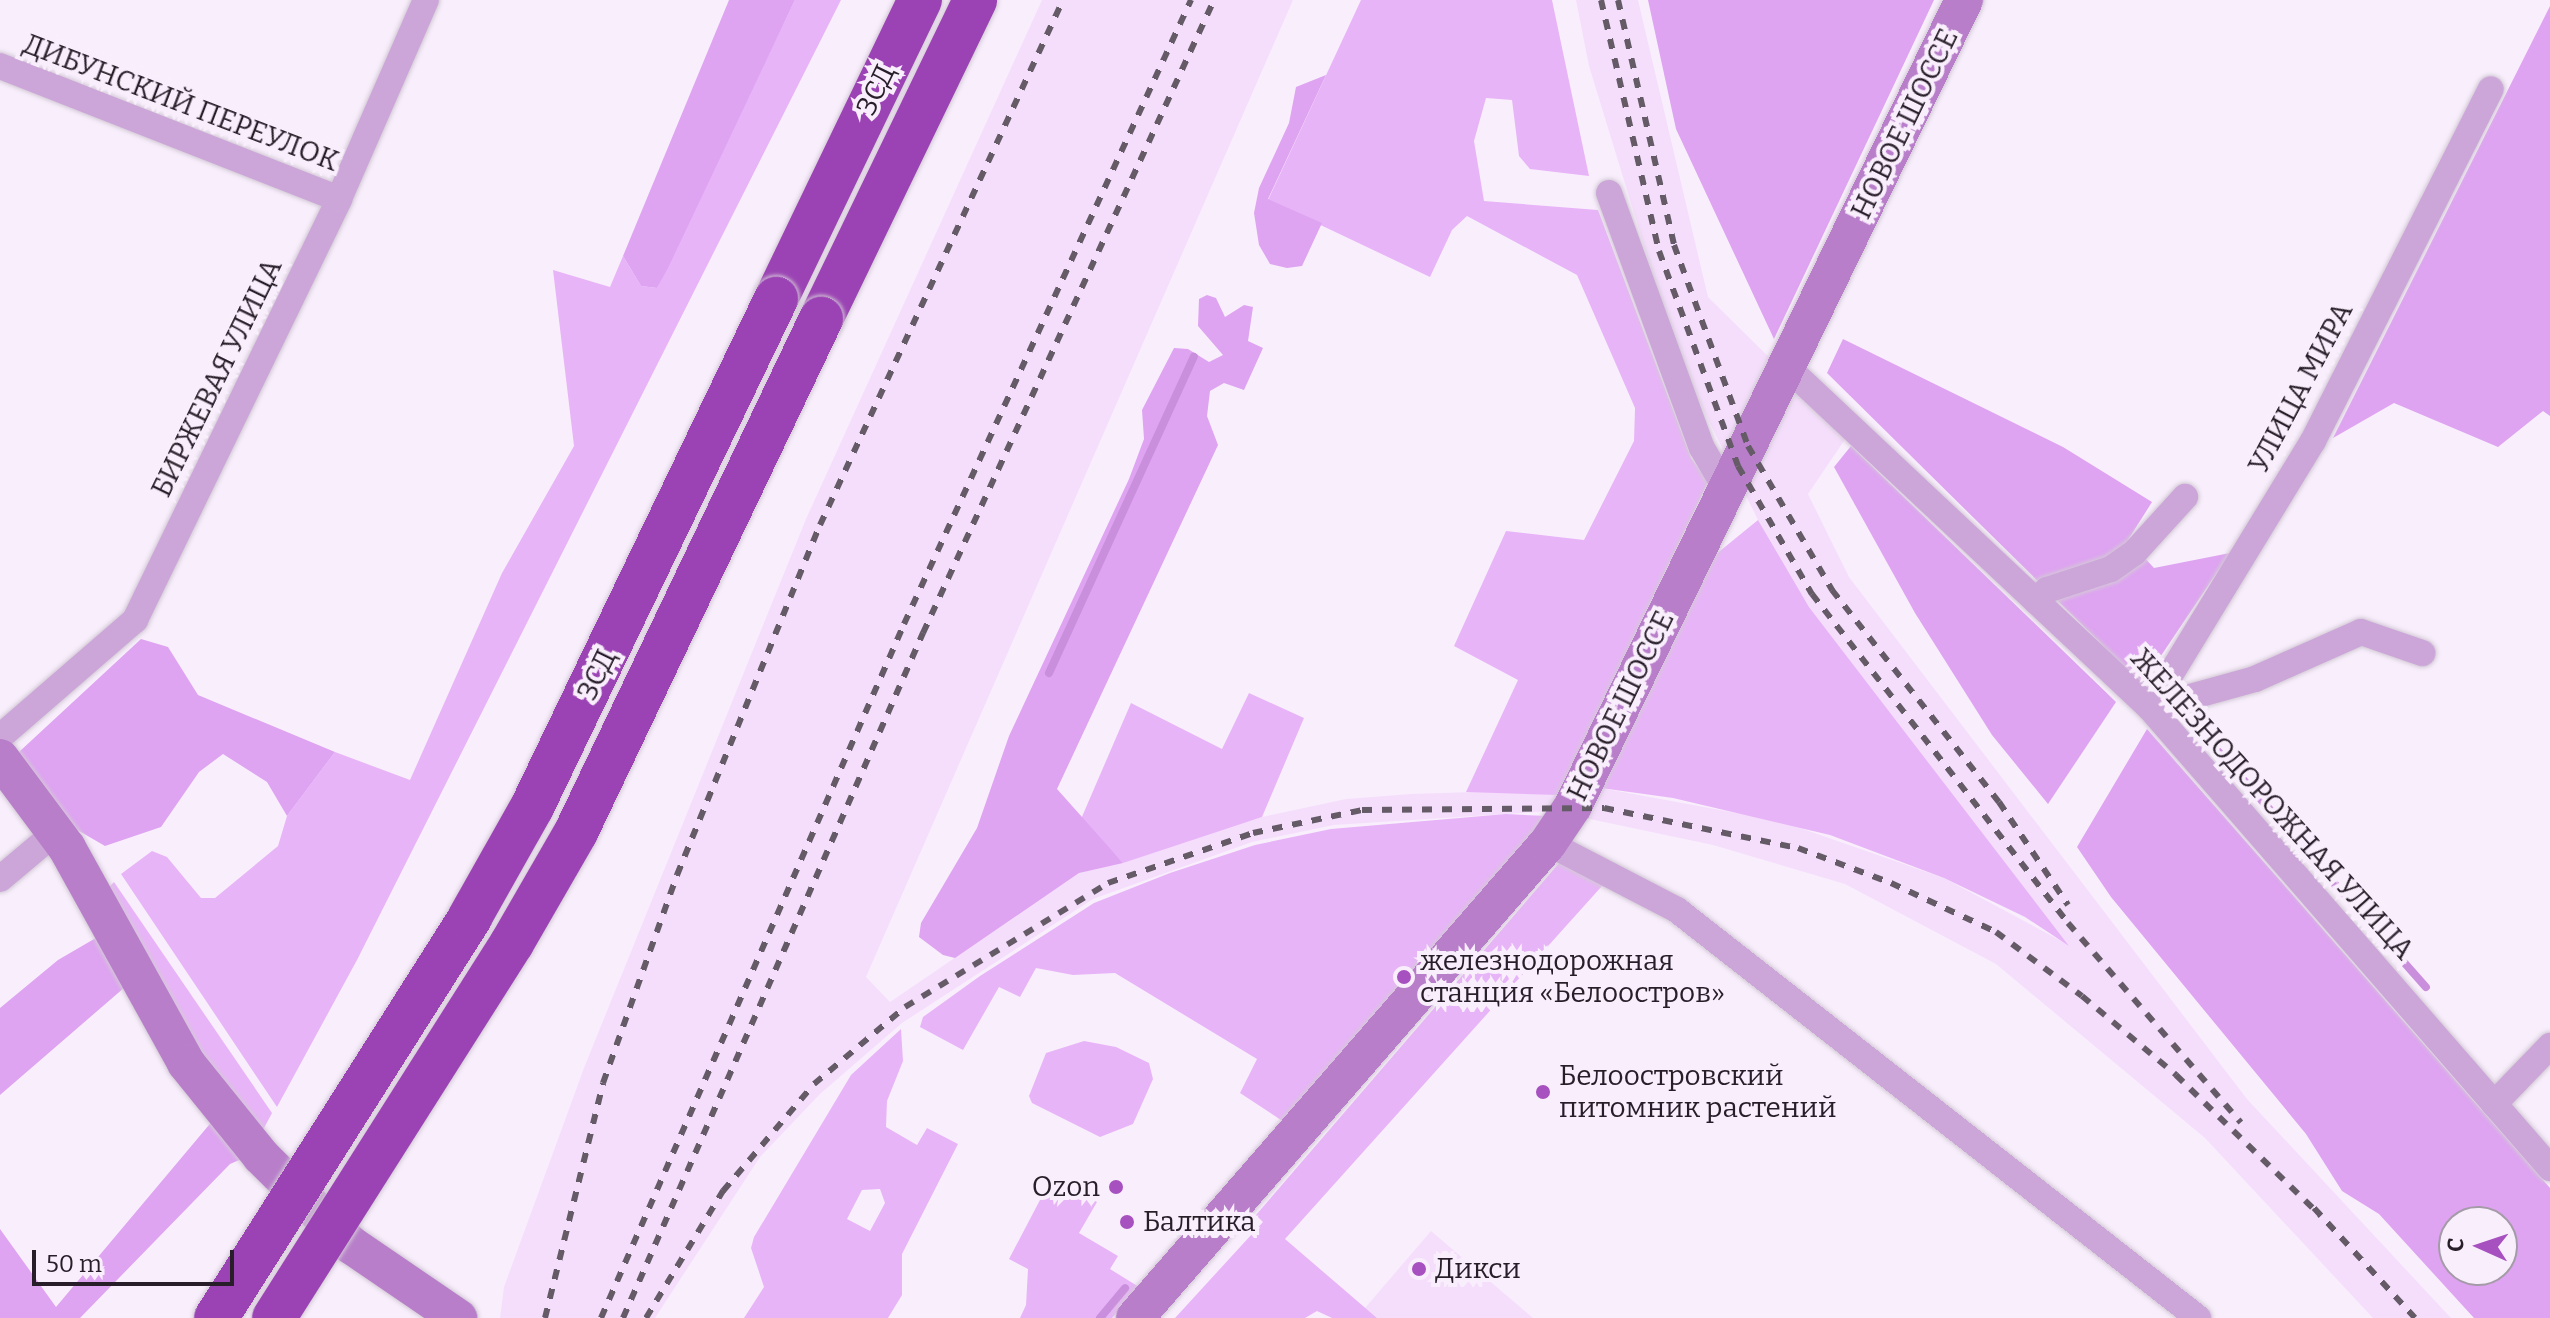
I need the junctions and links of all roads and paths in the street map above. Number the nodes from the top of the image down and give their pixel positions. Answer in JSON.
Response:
{"nodes":[{"id":1,"x":426,"y":0,"type":"edge"},
{"id":2,"x":920,"y":0,"type":"edge"},
{"id":3,"x":975,"y":0,"type":"edge"},
{"id":4,"x":1964,"y":0,"type":"edge"},
{"id":5,"x":0,"y":66,"type":"edge"},
{"id":6,"x":2491,"y":89,"type":"dead end"},
{"id":7,"x":1609,"y":193,"type":"dead end"},
{"id":8,"x":339,"y":199,"type":"junction"},
{"id":9,"x":1788,"y":368,"type":"junction"},
{"id":10,"x":1726,"y":489,"type":"junction"},
{"id":11,"x":2185,"y":497,"type":"dead end"},
{"id":12,"x":2036,"y":601,"type":"junction"},
{"id":13,"x":2422,"y":653,"type":"dead end"},
{"id":14,"x":2150,"y":708,"type":"junction"},
{"id":15,"x":0,"y":737,"type":"edge"},
{"id":16,"x":0,"y":758,"type":"edge"},
{"id":17,"x":56,"y":832,"type":"junction"},
{"id":18,"x":1548,"y":843,"type":"junction"},
{"id":19,"x":0,"y":879,"type":"edge"},
{"id":20,"x":2550,"y":1046,"type":"edge"},
{"id":21,"x":2494,"y":1104,"type":"junction"},
{"id":22,"x":2550,"y":1168,"type":"edge"},
{"id":23,"x":216,"y":1318,"type":"edge"},
{"id":24,"x":274,"y":1318,"type":"edge"},
{"id":25,"x":458,"y":1318,"type":"edge"},
{"id":26,"x":1135,"y":1318,"type":"edge"},
{"id":27,"x":2198,"y":1318,"type":"edge"}],
"edges":[{"from":1,"to":8,"type":"street","name":"БИРЖЕВАЯ УЛИЦА"},
{"from":2,"to":23,"type":"highway","name":"ЗСД","bridge":true},
{"from":3,"to":24,"type":"highway","name":"ЗСД","bridge":true},
{"from":4,"to":9,"type":"main road","name":"НОВОЕ ШОССЕ"},
{"from":5,"to":8,"type":"street","name":"ДИБУНСКИЙ ПЕРЕУЛОК"},
{"from":6,"to":14,"type":"street","name":"УЛИЦА МИРА"},
{"from":7,"to":10,"type":"street"},
{"from":8,"to":15,"type":"street","name":"БИРЖЕВАЯ УЛИЦА"},
{"from":9,"to":10,"type":"main road","name":"НОВОЕ ШОССЕ"},
{"from":9,"to":12,"type":"street","name":"ЖЕЛЕЗНОДОРОЖНАЯ УЛИЦА"},
{"from":10,"to":18,"type":"main road","name":"НОВОЕ ШОССЕ"},
{"from":11,"to":12,"type":"street"},
{"from":12,"to":14,"type":"street","name":"ЖЕЛЕЗНОДОРОЖНАЯ УЛИЦА"},
{"from":13,"to":14,"type":"street"},
{"from":14,"to":21,"type":"street","name":"ЖЕЛЕЗНОДОРОЖНАЯ УЛИЦА"},
{"from":16,"to":17,"type":"main road"},
{"from":17,"to":19,"type":"street"},
{"from":17,"to":25,"type":"main road"},
{"from":18,"to":26,"type":"main road","name":"НОВОЕ ШОССЕ"},
{"from":18,"to":27,"type":"street"},
{"from":20,"to":21,"type":"street"},
{"from":21,"to":22,"type":"street","name":"ЖЕЛЕЗНОДОРОЖНАЯ УЛИЦА"}]}
